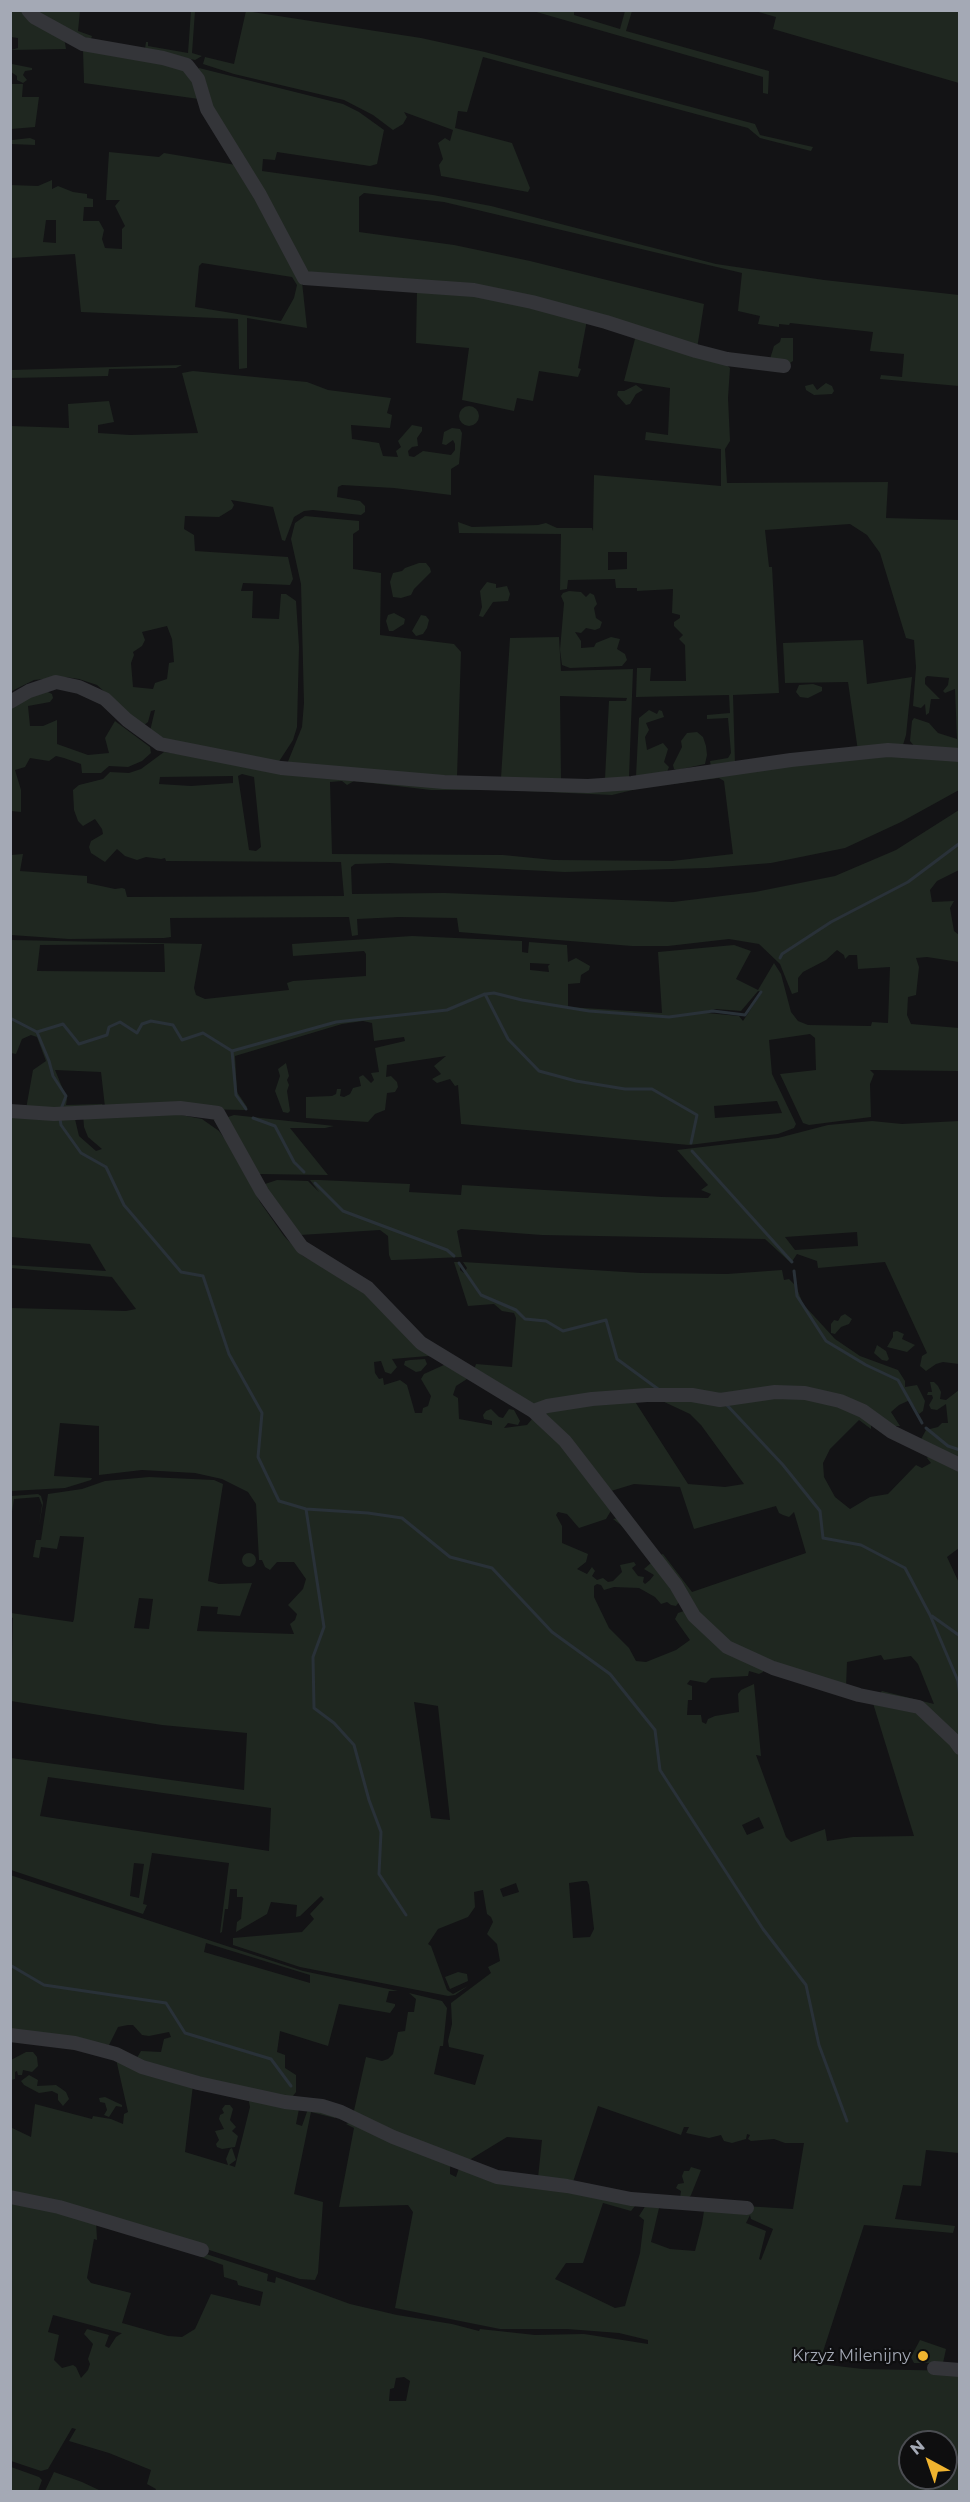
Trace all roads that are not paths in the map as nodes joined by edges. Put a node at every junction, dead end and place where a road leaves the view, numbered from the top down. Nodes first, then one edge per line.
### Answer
1 (28, 10) edge
2 (784, 366) dead end
3 (10, 702) edge
4 (960, 755) edge
5 (10, 1111) edge
6 (533, 1411) junction
7 (960, 1465) edge
8 (960, 1748) edge
9 (10, 2035) edge
10 (10, 2197) edge
11 (747, 2208) dead end
12 (202, 2250) dead end
13 (934, 2367) dead end
14 (960, 2370) edge

1 - 2 street
3 - 4 street
5 - 6 street
6 - 7 street
6 - 8 street
9 - 11 street
10 - 12 street
13 - 14 street

